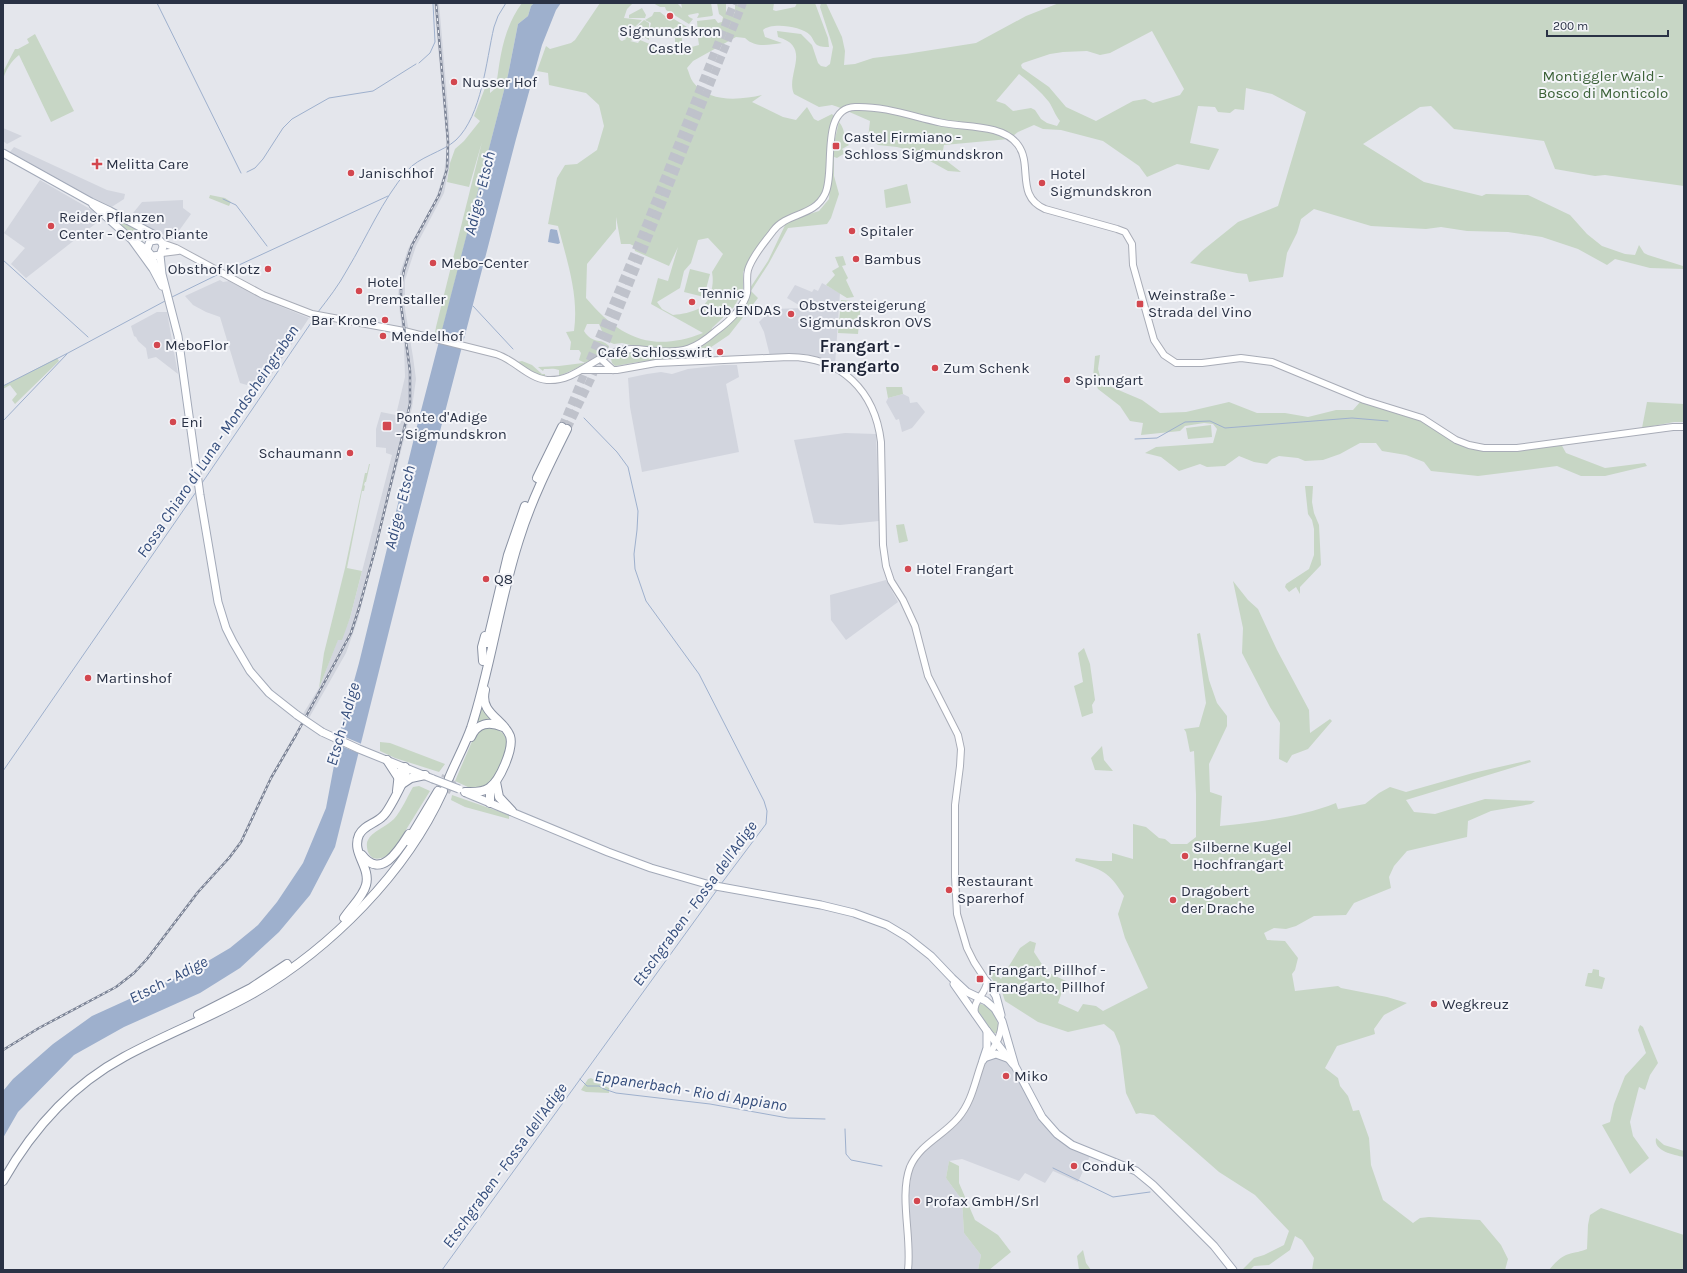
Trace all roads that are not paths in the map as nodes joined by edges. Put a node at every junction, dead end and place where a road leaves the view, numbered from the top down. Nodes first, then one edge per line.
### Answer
1 (3, 153) edge
2 (91, 202) junction
3 (132, 240) junction
4 (160, 242) junction
5 (147, 249) junction
6 (182, 251) junction
7 (158, 254) junction
8 (166, 295) junction
9 (607, 355) junction
10 (598, 360) junction
11 (604, 367) junction
12 (580, 370) junction
13 (1684, 427) edge
14 (522, 512) junction
15 (502, 560) dead end
16 (503, 599) junction
17 (491, 602) dead end
18 (483, 661) junction
19 (504, 727) junction
20 (384, 759) junction
21 (405, 767) junction
22 (425, 775) junction
23 (449, 778) junction
24 (400, 780) junction
25 (495, 785) junction
26 (441, 791) junction
27 (462, 791) junction
28 (490, 803) junction
29 (512, 811) junction
30 (357, 845) junction
31 (344, 918) junction
32 (952, 978) junction
33 (987, 982) junction
34 (980, 998) junction
35 (975, 1014) junction
36 (1001, 1019) junction
37 (987, 1031) junction
38 (996, 1040) junction
39 (985, 1058) junction
40 (1008, 1058) junction
41 (1015, 1066) junction
42 (3, 1170) edge
43 (3, 1181) edge
44 (908, 1270) edge
45 (1233, 1270) edge

1 - 2 main road
2 - 3 main road
2 - 4 main road
3 - 5 main road
3 - 8 main road
4 - 5 main road
4 - 6 main road
4 - 7 main road
5 - 7 main road
6 - 7 main road
6 - 12 main road
7 - 8 main road
8 - 20 main road, bridge
9 - 10 main road
9 - 11 main road
9 - 13 main road
10 - 11 main road
10 - 12 main road
11 - 12 main road
11 - 33 main road
14 - 15 highway
14 - 16 highway
14 - 18 highway
16 - 19 highway
16 - 23 highway
17 - 18 highway
18 - 23 highway
19 - 23 highway
19 - 25 highway
20 - 21 main road
20 - 24 highway
21 - 22 main road
21 - 24 highway
22 - 24 highway
22 - 27 main road, bridge
24 - 30 highway
25 - 27 highway
25 - 28 highway
25 - 29 highway
26 - 30 highway
26 - 31 highway
26 - 43 highway
27 - 28 main road
28 - 29 main road
29 - 32 main road
30 - 31 highway
31 - 42 highway
32 - 34 main road
32 - 35 main road
33 - 34 main road
33 - 36 main road
34 - 35 main road
34 - 36 main road
35 - 37 main road
36 - 38 main road
36 - 41 main road
37 - 38 main road
37 - 39 main road
38 - 39 main road
38 - 40 main road
39 - 40 main road
39 - 44 main road
40 - 41 main road
41 - 45 main road

